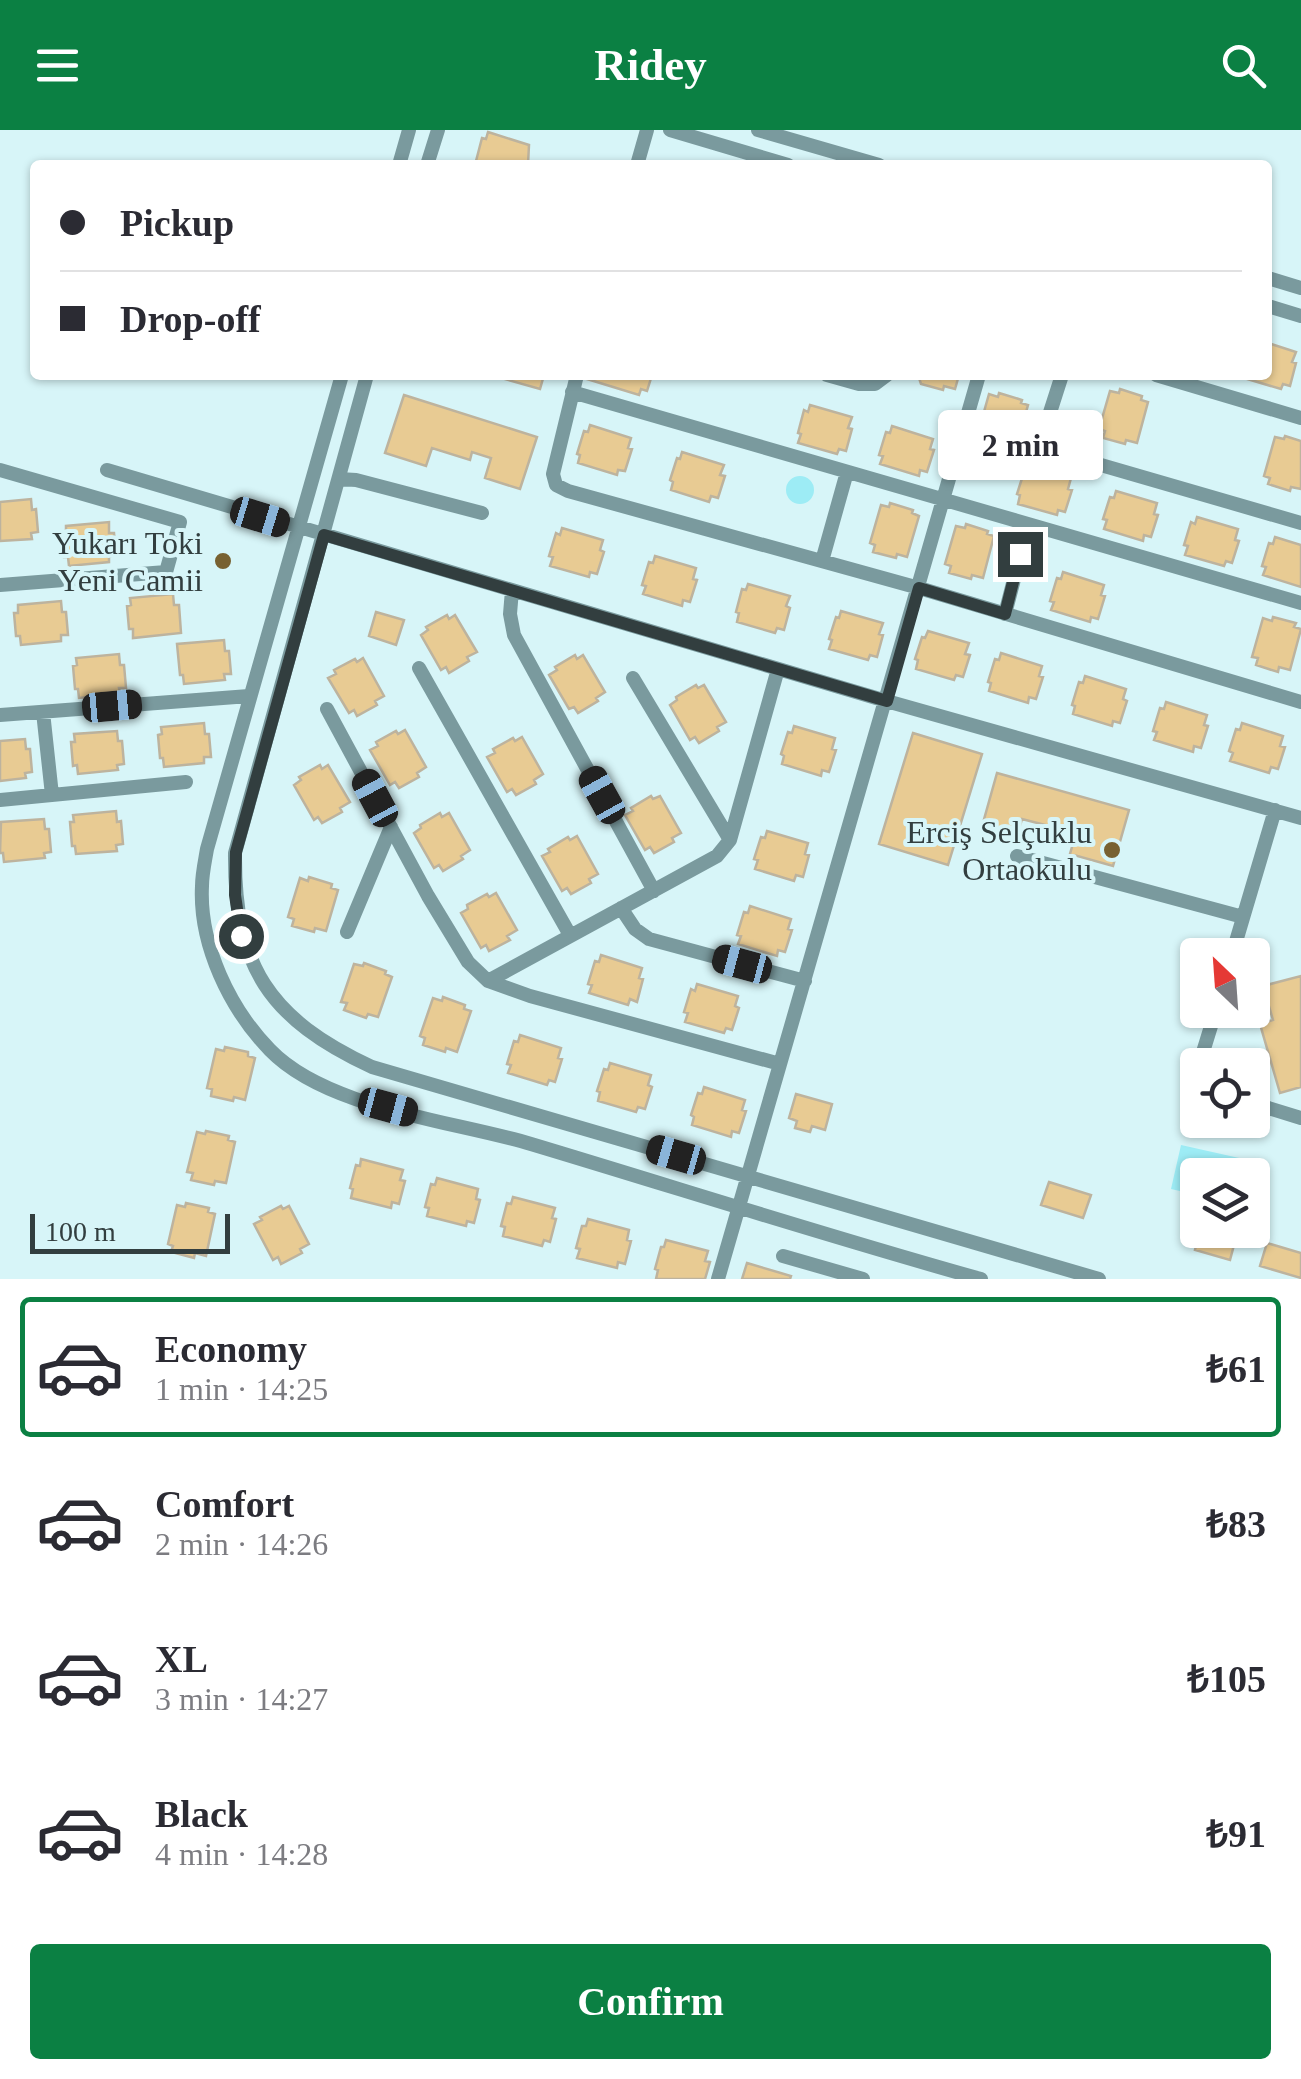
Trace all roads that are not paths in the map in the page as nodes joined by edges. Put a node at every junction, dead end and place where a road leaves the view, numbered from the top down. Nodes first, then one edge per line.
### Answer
1 (409, 130) edge
2 (438, 130) edge
3 (647, 130) edge
4 (670, 130) edge
5 (758, 130) edge
6 (401, 160) edge
7 (429, 160) edge
8 (638, 160) edge
9 (771, 160) edge
10 (862, 160) edge
11 (1272, 279) edge
12 (1301, 288) edge
13 (1272, 307) edge
14 (1301, 316) edge
15 (340, 380) edge
16 (366, 380) edge
17 (576, 380) edge
18 (845, 380) edge
19 (880, 380) edge
20 (978, 380) edge
21 (1060, 380) edge
22 (1173, 380) edge
23 (572, 392) junction
24 (1301, 418) edge
25 (0, 470) edge
26 (108, 470) dead end
27 (847, 472) junction
28 (339, 479) junction
29 (153, 484) junction
30 (944, 501) junction
31 (144, 512) junction
32 (482, 512) dead end
33 (1301, 523) edge
34 (1028, 525) junction
35 (296, 528) junction
36 (324, 535) junction
37 (822, 561) junction
38 (0, 585) edge
39 (919, 588) junction
40 (512, 590) junction
41 (1301, 602) edge
42 (1005, 614) junction
43 (420, 668) dead end
44 (778, 668) junction
45 (633, 678) dead end
46 (249, 696) junction
47 (1300, 699) edge
48 (887, 701) junction
49 (327, 709) dead end
50 (44, 712) junction
51 (0, 715) edge
52 (186, 782) dead end
53 (52, 795) junction
54 (0, 800) edge
55 (1275, 810) junction
56 (1301, 818) edge
57 (391, 828) junction
58 (730, 840) junction
59 (1016, 856) dead end
60 (654, 890) junction
61 (621, 908) junction
62 (1244, 917) junction
63 (348, 932) dead end
64 (570, 934) junction
65 (1237, 938) edge
66 (804, 980) junction
67 (488, 981) junction
68 (780, 1064) junction
69 (1270, 1109) edge
70 (1301, 1118) edge
71 (747, 1175) junction
72 (738, 1208) junction
73 (783, 1256) dead end
74 (718, 1279) edge
75 (863, 1279) edge
76 (981, 1279) edge
77 (1099, 1279) edge

1 - 6 street
2 - 7 street
3 - 8 street
4 - 9 street
5 - 10 street
11 - 12 street
13 - 14 street
15 - 35 street
16 - 28 street
17 - 23 street
18 - 19 street
20 - 30 street
21 - 33 street
22 - 24 street
23 - 27 street
23 - 37 street
25 - 31 street
26 - 29 street
27 - 30 street
27 - 37 street
28 - 32 street
28 - 36 street
29 - 31 street
29 - 35 street
30 - 34 street
30 - 39 street
31 - 38 street
34 - 41 street
34 - 42 street
35 - 36 street
35 - 46 street
36 - 40 street
36 - 71 street
37 - 39 street
39 - 42 street
39 - 48 street
40 - 44 street
40 - 60 street
42 - 47 street
43 - 64 street
44 - 48 street
44 - 58 street
45 - 58 street
46 - 50 street
46 - 72 street
48 - 55 street
48 - 66 street
49 - 57 street
50 - 51 street
50 - 53 street
52 - 53 street
53 - 54 street
55 - 56 street
55 - 62 street
57 - 63 street
57 - 67 street
58 - 60 street
59 - 62 street
60 - 61 street
61 - 64 street
61 - 66 street
62 - 65 street
64 - 67 street
66 - 68 street
67 - 68 street
68 - 71 street
69 - 70 street
71 - 72 street
71 - 77 street
72 - 74 street
72 - 76 street
73 - 75 street

